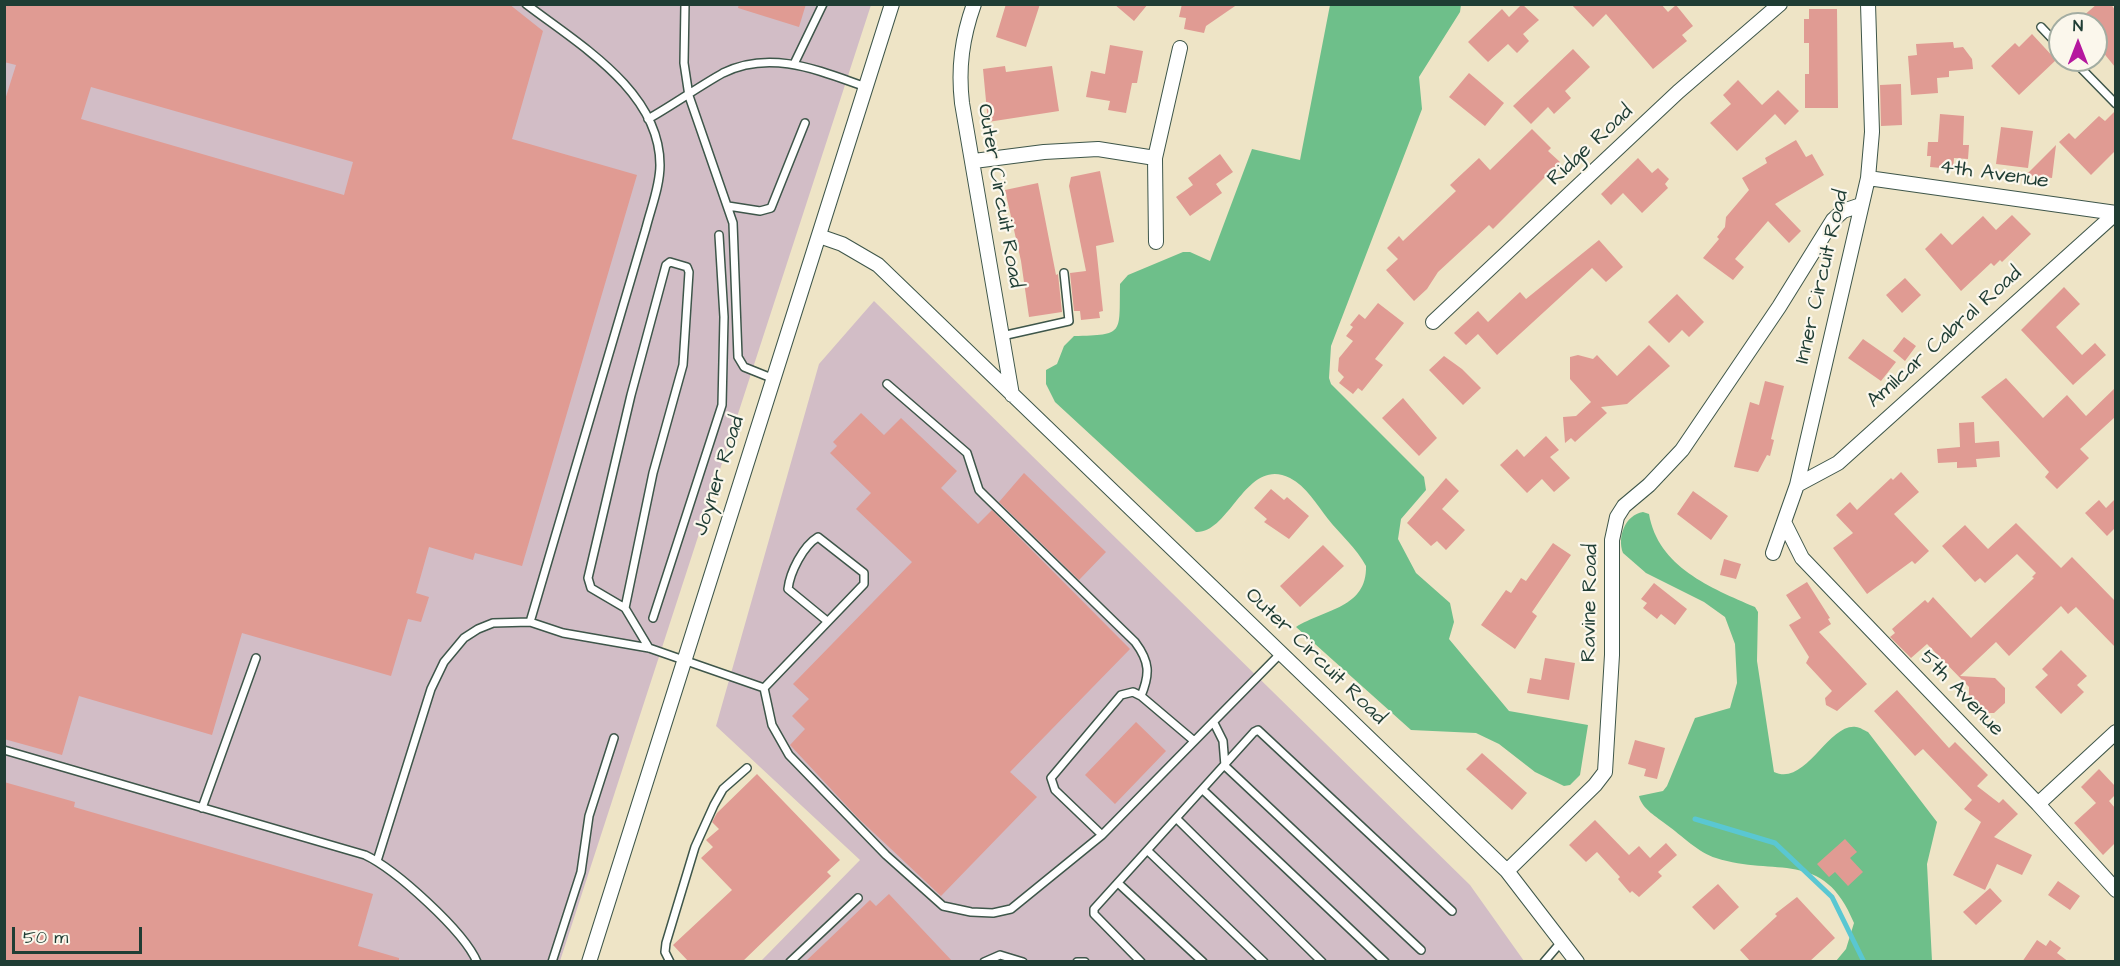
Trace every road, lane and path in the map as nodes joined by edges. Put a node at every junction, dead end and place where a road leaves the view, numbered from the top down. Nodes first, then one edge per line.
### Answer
1 (526, 4) edge
2 (685, 4) edge
3 (823, 4) edge
4 (892, 4) edge
5 (974, 4) edge
6 (1780, 4) edge
7 (1868, 4) edge
8 (2041, 27) dead end
9 (2048, 34) edge
10 (1180, 48) dead end
11 (794, 64) junction
12 (2084, 72) edge
13 (866, 87) junction
14 (689, 96) junction
15 (2115, 104) edge
16 (648, 119) junction
17 (805, 123) dead end
18 (1155, 158) junction
19 (974, 161) junction
20 (1868, 178) junction
21 (1861, 205) junction
22 (728, 206) junction
23 (2115, 213) edge
24 (719, 235) dead end
25 (819, 236) junction
26 (1155, 242) dead end
27 (1064, 273) dead end
28 (1433, 322) dead end
29 (1002, 336) junction
30 (774, 379) junction
31 (887, 384) dead end
32 (1012, 395) junction
33 (1797, 485) junction
34 (1784, 522) junction
35 (1773, 553) dead end
36 (626, 608) junction
37 (653, 618) dead end
38 (827, 621) junction
39 (530, 622) junction
40 (649, 648) junction
41 (1281, 653) junction
42 (256, 658) dead end
43 (683, 660) junction
44 (764, 687) junction
45 (1141, 696) junction
46 (1214, 723) junction
47 (2115, 732) edge
48 (614, 738) dead end
49 (1193, 740) junction
50 (4, 750) edge
51 (1225, 766) junction
52 (747, 768) dead end
53 (1203, 790) junction
54 (2038, 804) junction
55 (202, 808) junction
56 (1177, 819) junction
57 (1102, 835) junction
58 (1148, 850) junction
59 (377, 861) junction
60 (1507, 871) junction
61 (1118, 883) junction
62 (2115, 890) edge
63 (858, 898) dead end
64 (1452, 911) dead end
65 (1562, 941) junction
66 (1421, 950) dead end
67 (477, 962) edge
68 (552, 962) edge
69 (589, 962) edge
70 (670, 962) edge
71 (790, 962) edge
72 (984, 962) edge
73 (1023, 962) edge
74 (1077, 962) edge
75 (1085, 962) edge
76 (1141, 962) edge
77 (1203, 962) edge
78 (1264, 962) edge
79 (1322, 962) edge
80 (1385, 962) edge
81 (1544, 962) edge
82 (1577, 962) edge

1 - 16 lane
2 - 14 lane
3 - 11 lane
4 - 13 street, Joyner Road
5 - 19 street, Outer Circuit Road
6 - 28 street, Ridge Road
7 - 20 street, Inner Circuit Road
8 - 9 lane
10 - 18 street
11 - 13 lane
11 - 14 lane
12 - 15 lane
13 - 25 street, Joyner Road
14 - 16 lane
14 - 22 lane
16 - 39 lane
17 - 22 lane
18 - 19 street
18 - 26 street
19 - 29 street, Outer Circuit Road
20 - 21 street, Inner Circuit Road
20 - 23 street, 4th Avenue
21 - 33 street, Inner Circuit Road
21 - 60 street, Ravine Road
22 - 30 lane
23 - 33 street, Amilcar Cabral Road
24 - 37 lane
25 - 30 street, Joyner Road
25 - 32 street, Outer Circuit Road
27 - 29 lane
29 - 32 street, Outer Circuit Road
30 - 43 street, Joyner Road
31 - 45 lane
32 - 41 street, Outer Circuit Road
33 - 34 street, Inner Circuit Road
34 - 35 street, Inner Circuit Road
34 - 54 street, 5th Avenue
36 - 36 lane
36 - 40 lane
38 - 38 lane
38 - 44 lane
39 - 40 lane
39 - 59 lane
40 - 43 lane
41 - 46 lane
41 - 60 street, Outer Circuit Road
42 - 55 lane
43 - 44 lane
43 - 69 street, Joyner Road
44 - 57 lane
45 - 49 lane
45 - 57 lane
46 - 49 lane
46 - 51 lane
47 - 54 street
48 - 68 lane
49 - 57 lane
50 - 55 lane
51 - 53 lane
51 - 64 lane
51 - 66 lane
52 - 70 lane
53 - 56 lane
53 - 80 lane
54 - 62 street, 5th Avenue
55 - 59 lane
56 - 58 lane
56 - 79 lane
58 - 61 lane
58 - 78 lane
59 - 67 lane
60 - 65 street, Outer Circuit Road
61 - 76 lane
61 - 77 lane
63 - 71 lane
65 - 81 lane
65 - 82 street, Outer Circuit Road
72 - 73 lane
74 - 75 lane

